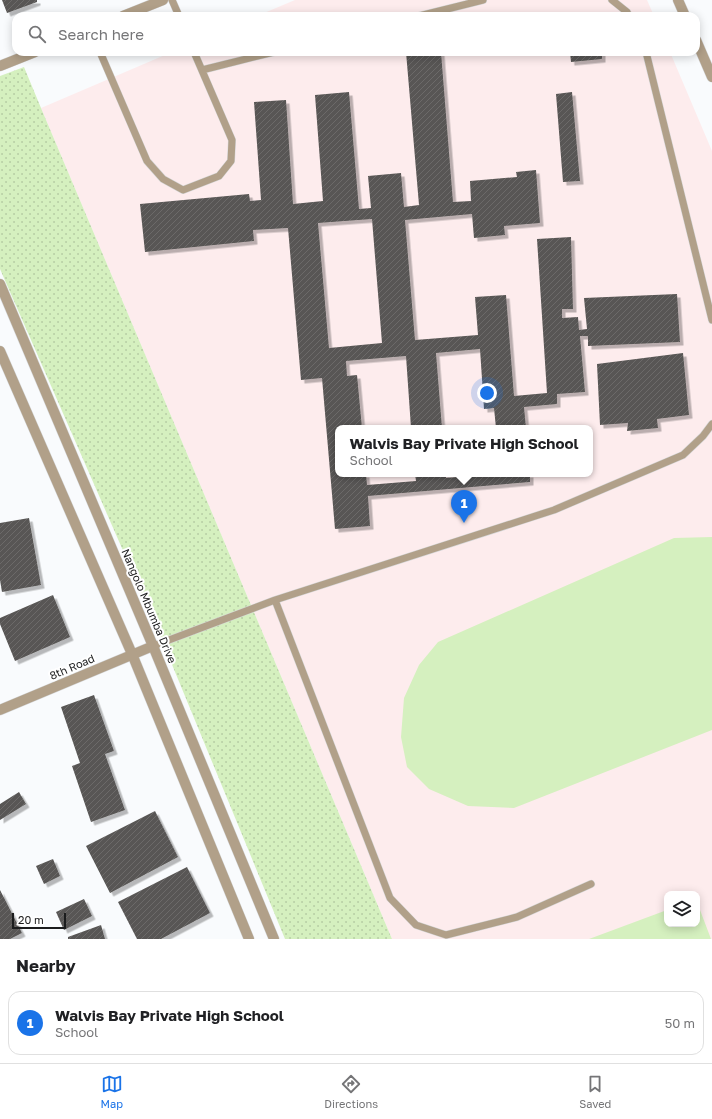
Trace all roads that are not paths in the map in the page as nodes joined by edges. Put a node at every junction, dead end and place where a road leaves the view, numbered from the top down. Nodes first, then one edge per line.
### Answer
1 (163, 0) edge
2 (172, 0) edge
3 (483, 0) edge
4 (612, 0) edge
5 (678, 0) edge
6 (133, 12) edge
7 (177, 12) edge
8 (435, 12) edge
9 (627, 12) edge
10 (683, 12) edge
11 (700, 49) edge
12 (25, 56) edge
13 (102, 56) edge
14 (196, 56) edge
15 (258, 56) edge
16 (647, 56) edge
17 (0, 66) edge
18 (202, 70) junction
19 (712, 77) edge
20 (0, 284) edge
21 (712, 320) edge
22 (0, 350) edge
23 (712, 424) edge
24 (275, 600) junction
25 (153, 646) junction
26 (132, 654) junction
27 (0, 710) edge
28 (591, 884) dead end
29 (249, 939) edge
30 (274, 939) edge

1 - 6 street
2 - 7 lane
3 - 8 lane
4 - 9 lane
5 - 10 street
11 - 19 street
12 - 17 street
13 - 18 lane
14 - 18 lane
15 - 18 lane
16 - 21 lane
20 - 25 street, Nangolo Mbumba Drive
22 - 26 street
23 - 24 lane
24 - 25 lane
24 - 28 lane
25 - 26 street, 8th Road
25 - 30 street, Nangolo Mbumba Drive
26 - 27 street, 8th Road
26 - 29 street

